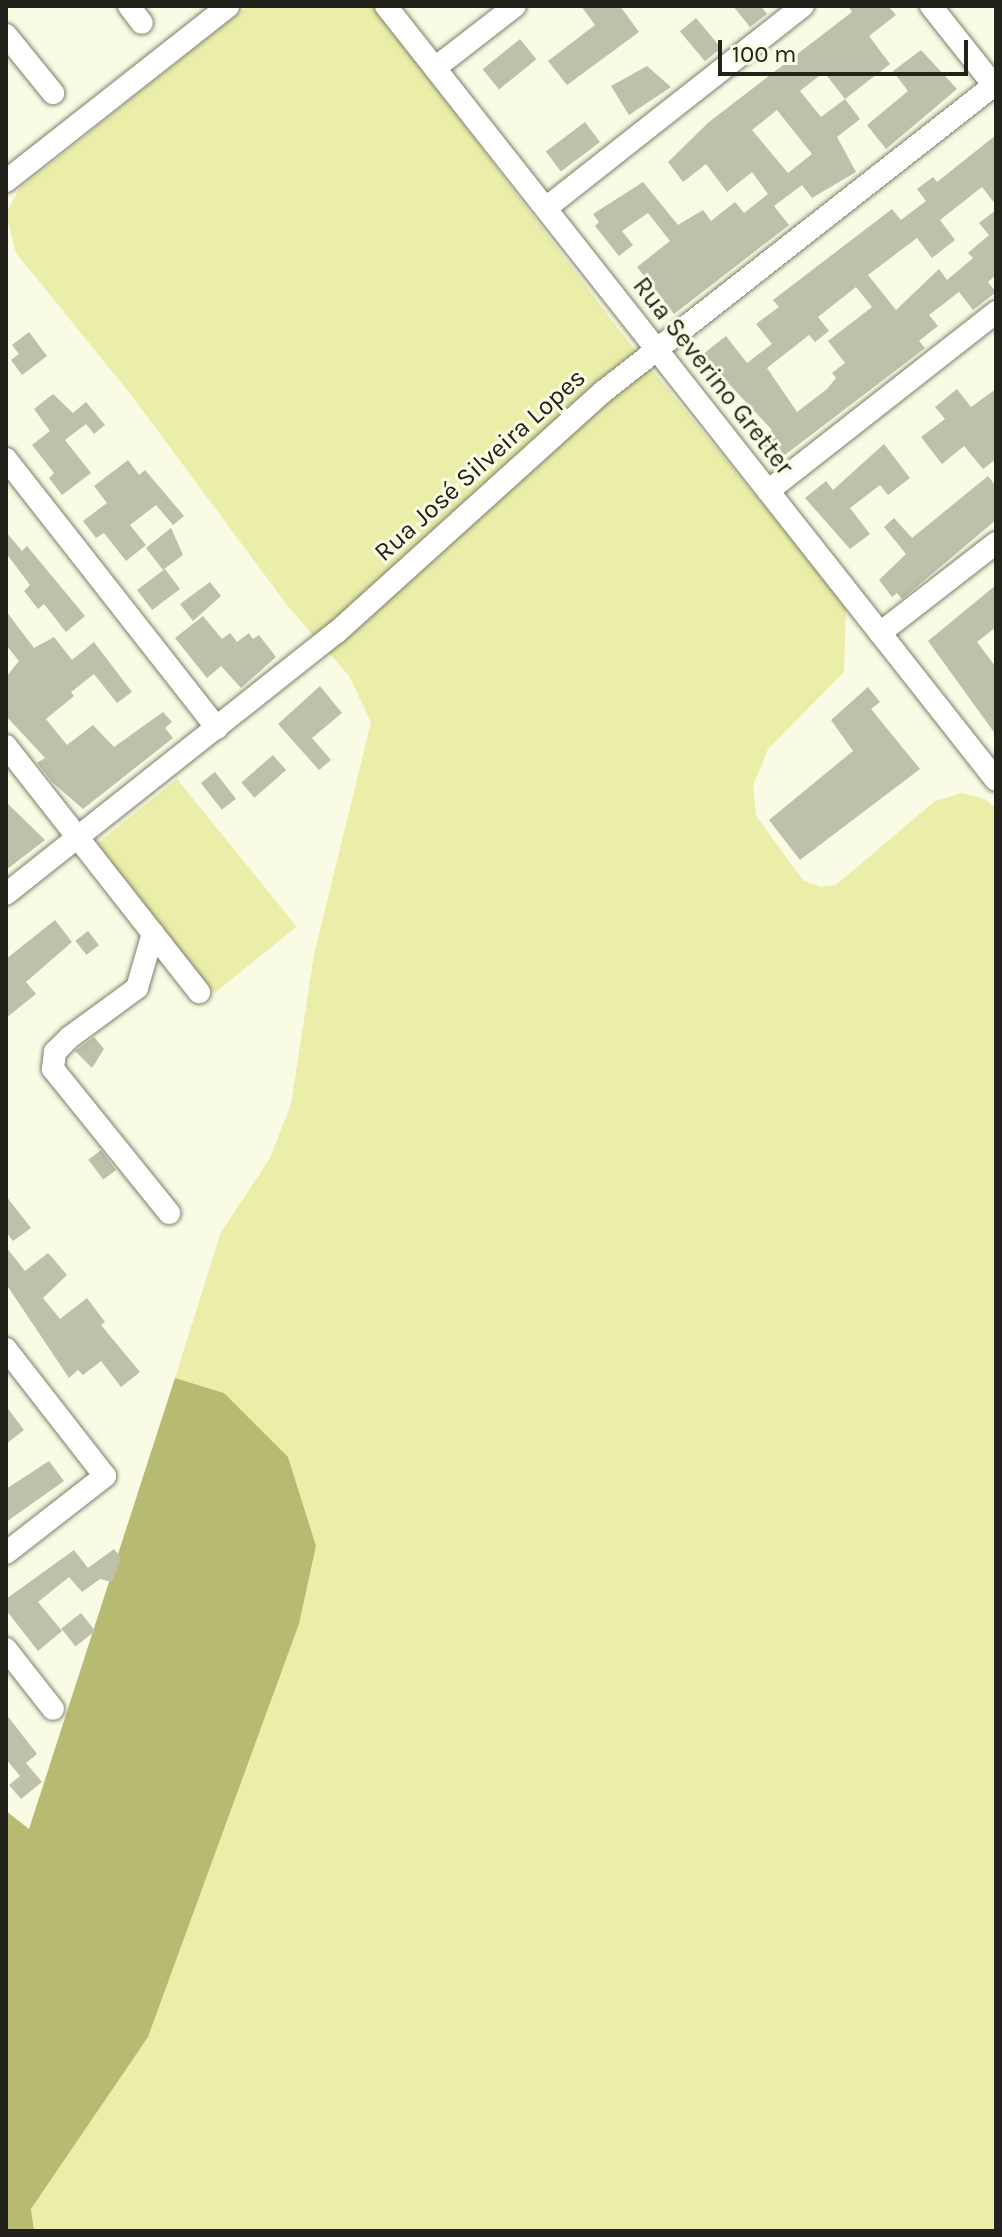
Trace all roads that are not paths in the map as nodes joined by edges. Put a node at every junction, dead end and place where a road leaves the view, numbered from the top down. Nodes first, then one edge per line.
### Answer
1 (228, 6) edge
2 (386, 6) edge
3 (515, 6) edge
4 (803, 6) edge
5 (931, 6) edge
6 (6, 35) edge
7 (435, 68) junction
8 (995, 86) edge
9 (53, 93) dead end
10 (6, 181) edge
11 (546, 208) junction
12 (996, 312) edge
13 (657, 350) junction
14 (6, 459) edge
15 (768, 491) junction
16 (996, 543) edge
17 (880, 633) junction
18 (217, 728) junction
19 (6, 746) edge
20 (994, 774) edge
21 (78, 837) junction
22 (6, 894) edge
23 (153, 933) junction
24 (199, 992) dead end
25 (169, 1213) dead end
26 (6, 1349) edge
27 (6, 1553) edge
28 (6, 1649) edge
29 (53, 1709) dead end

1 - 10 street
2 - 7 street, Rua Severino Gretter
3 - 7 street
4 - 11 street
5 - 8 street
6 - 9 street
7 - 11 street, Rua Severino Gretter
8 - 13 street, Rua José Silveira Lopes
11 - 13 street, Rua Severino Gretter
12 - 15 street
13 - 15 street, Rua Severino Gretter
13 - 18 street, Rua José Silveira Lopes
14 - 18 street
15 - 17 street, Rua Severino Gretter
16 - 17 street
17 - 20 street, Rua Severino Gretter
18 - 21 street, Rua José Silveira Lopes
19 - 21 street
21 - 22 street, Rua José Silveira Lopes
21 - 23 street
23 - 24 street
23 - 25 street
26 - 27 street
28 - 29 street

